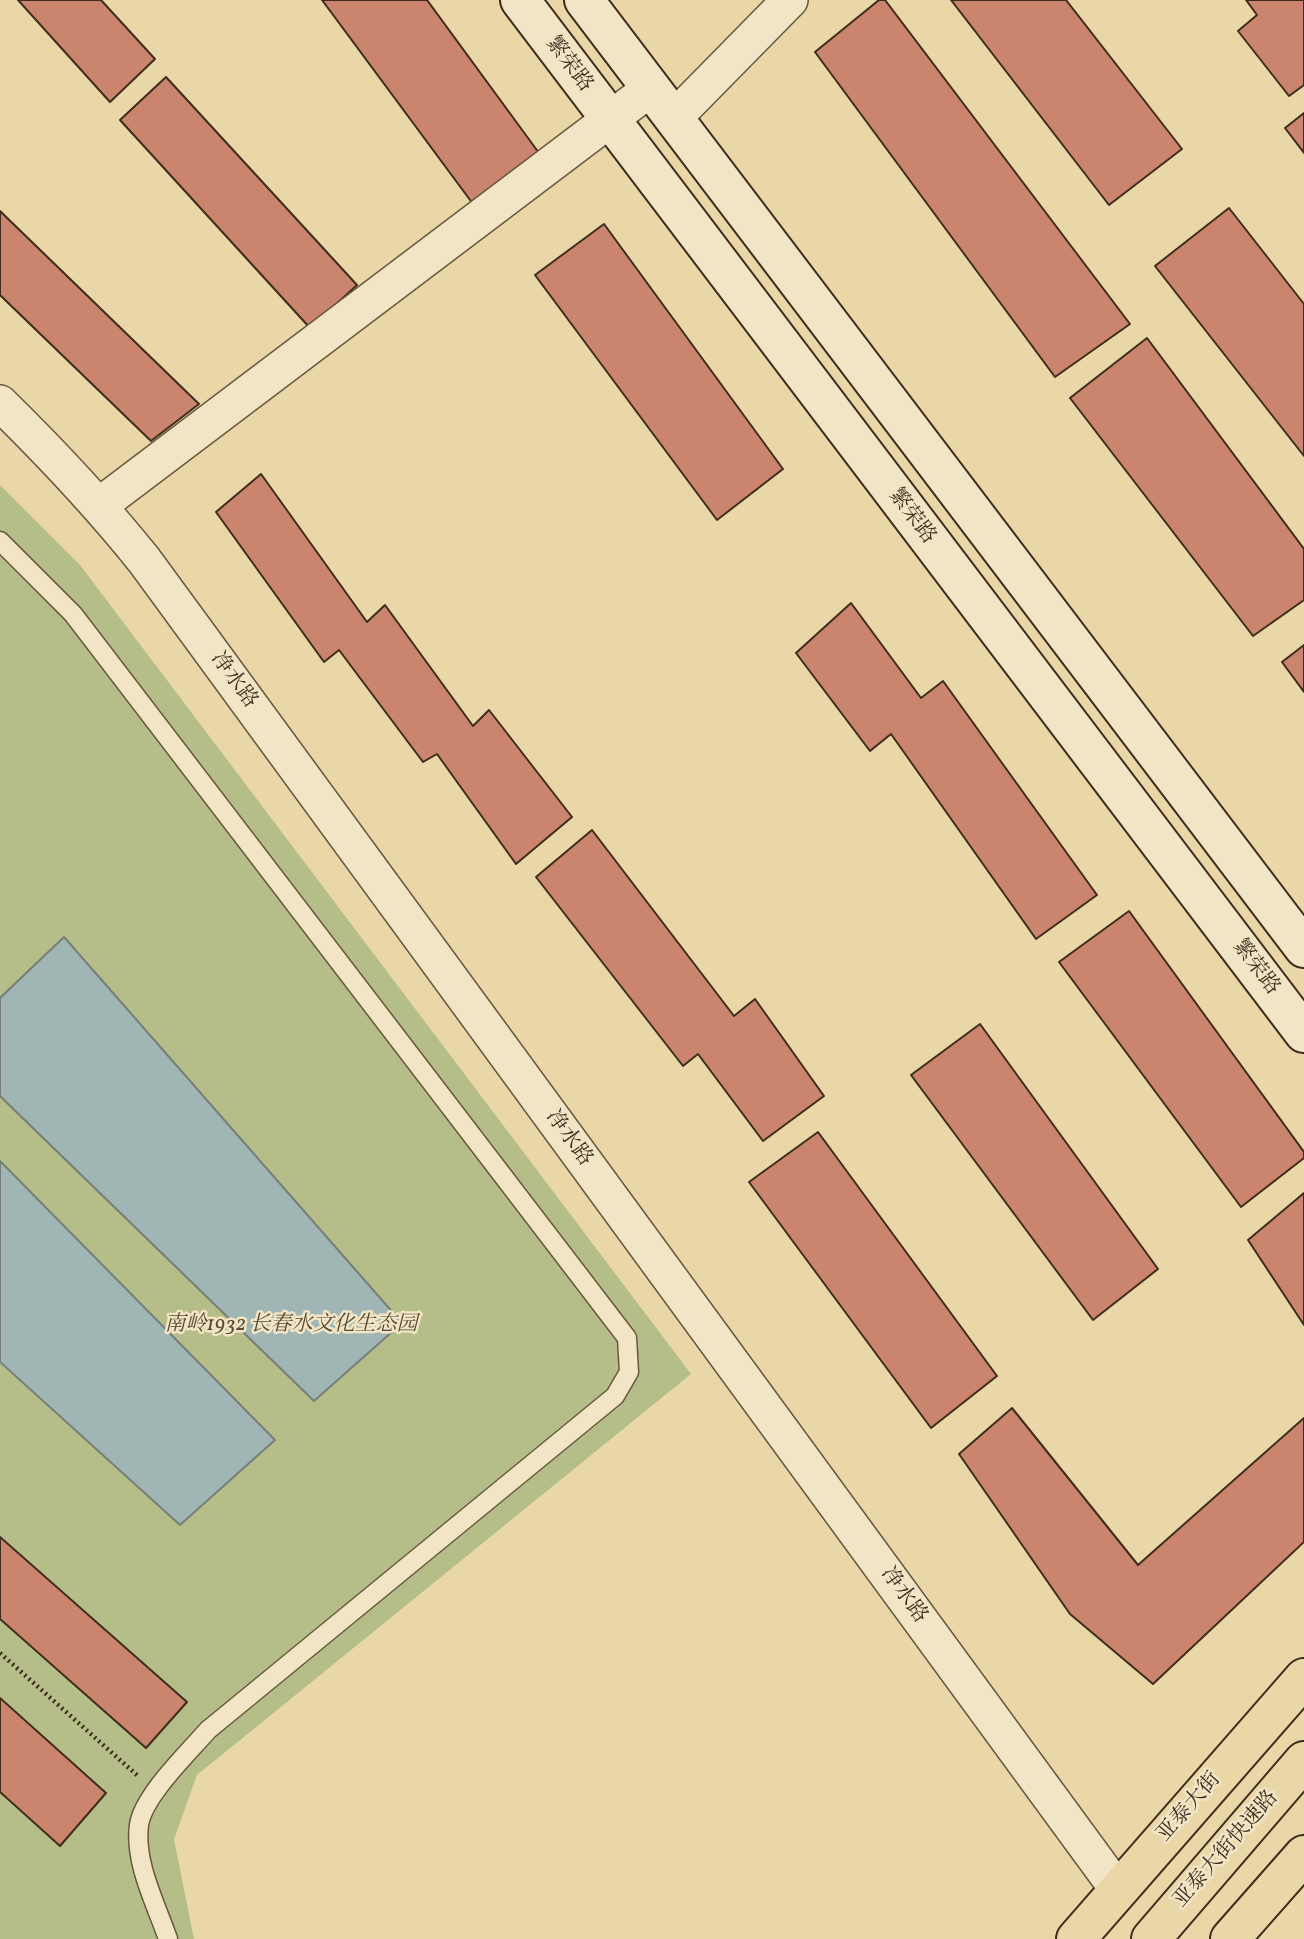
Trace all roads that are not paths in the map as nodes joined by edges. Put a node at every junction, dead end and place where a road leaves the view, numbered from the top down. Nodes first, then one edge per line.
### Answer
1 (520, 0) edge
2 (584, 0) edge
3 (790, 0) edge
4 (662, 104) junction
5 (610, 120) junction
6 (0, 403) edge
7 (100, 505) junction
8 (0, 541) edge
9 (1304, 948) edge
10 (1304, 1032) edge
11 (1304, 1678) edge
12 (1304, 1761) edge
13 (1304, 1855) edge
14 (1118, 1890) junction
15 (168, 1939) edge
16 (1076, 1939) edge
17 (1150, 1939) edge
18 (1230, 1939) edge

1 - 5 main road, 繁荣路
2 - 4 main road
3 - 4 street
4 - 5 street
4 - 9 main road
5 - 7 street
5 - 10 main road, 繁荣路
6 - 7 street, 净水路
7 - 14 street, 净水路
8 - 15 lane
11 - 14 main road, 亚泰大街
12 - 17 main road, 亚泰大街快速路
13 - 18 main road
14 - 16 main road, 亚泰大街

